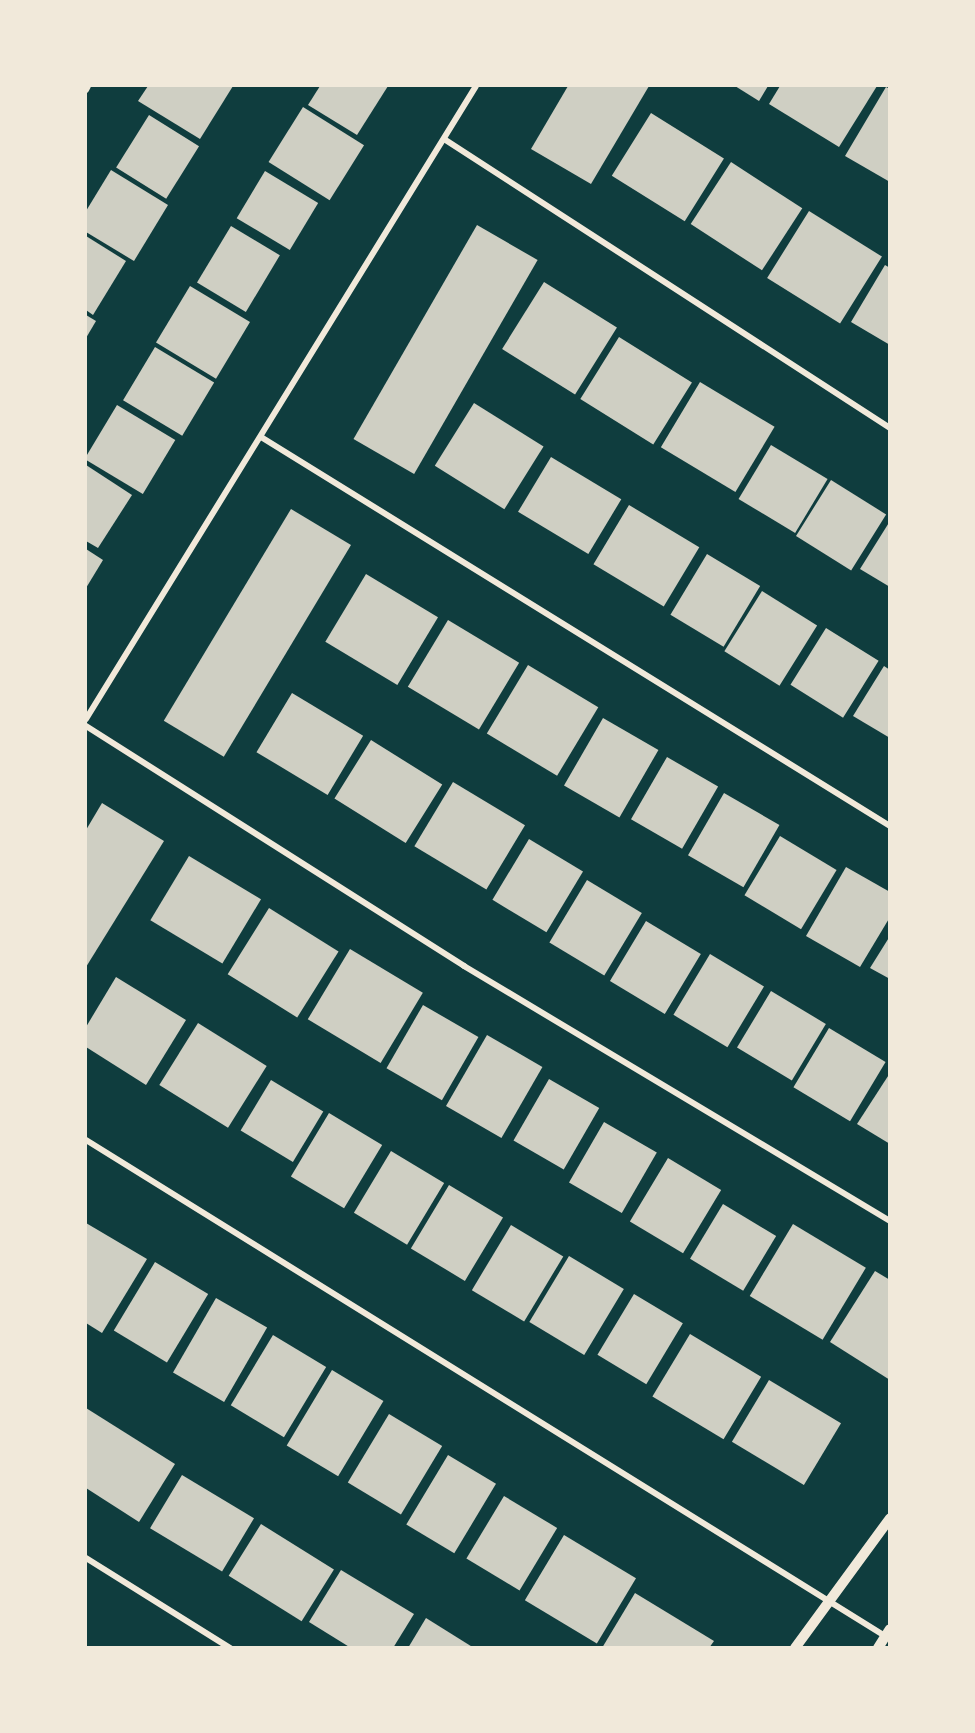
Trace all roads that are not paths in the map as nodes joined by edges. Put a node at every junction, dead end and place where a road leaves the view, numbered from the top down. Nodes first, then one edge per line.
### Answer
1 (88, 86) edge
2 (476, 86) edge
3 (86, 90) edge
4 (444, 139) junction
5 (890, 428) edge
6 (261, 436) junction
7 (86, 718) edge
8 (86, 726) edge
9 (890, 826) edge
10 (86, 1140) edge
11 (890, 1221) edge
12 (890, 1518) edge
13 (86, 1558) edge
14 (826, 1603) junction
15 (888, 1634) edge
16 (230, 1647) edge
17 (795, 1647) edge
18 (878, 1647) edge
19 (888, 1647) edge

1 - 3 street
2 - 4 street
4 - 5 street
4 - 6 street
6 - 7 street
6 - 9 street
8 - 11 street
10 - 14 street
12 - 14 street
13 - 16 street
14 - 15 street
14 - 17 street
15 - 18 street
15 - 19 street

